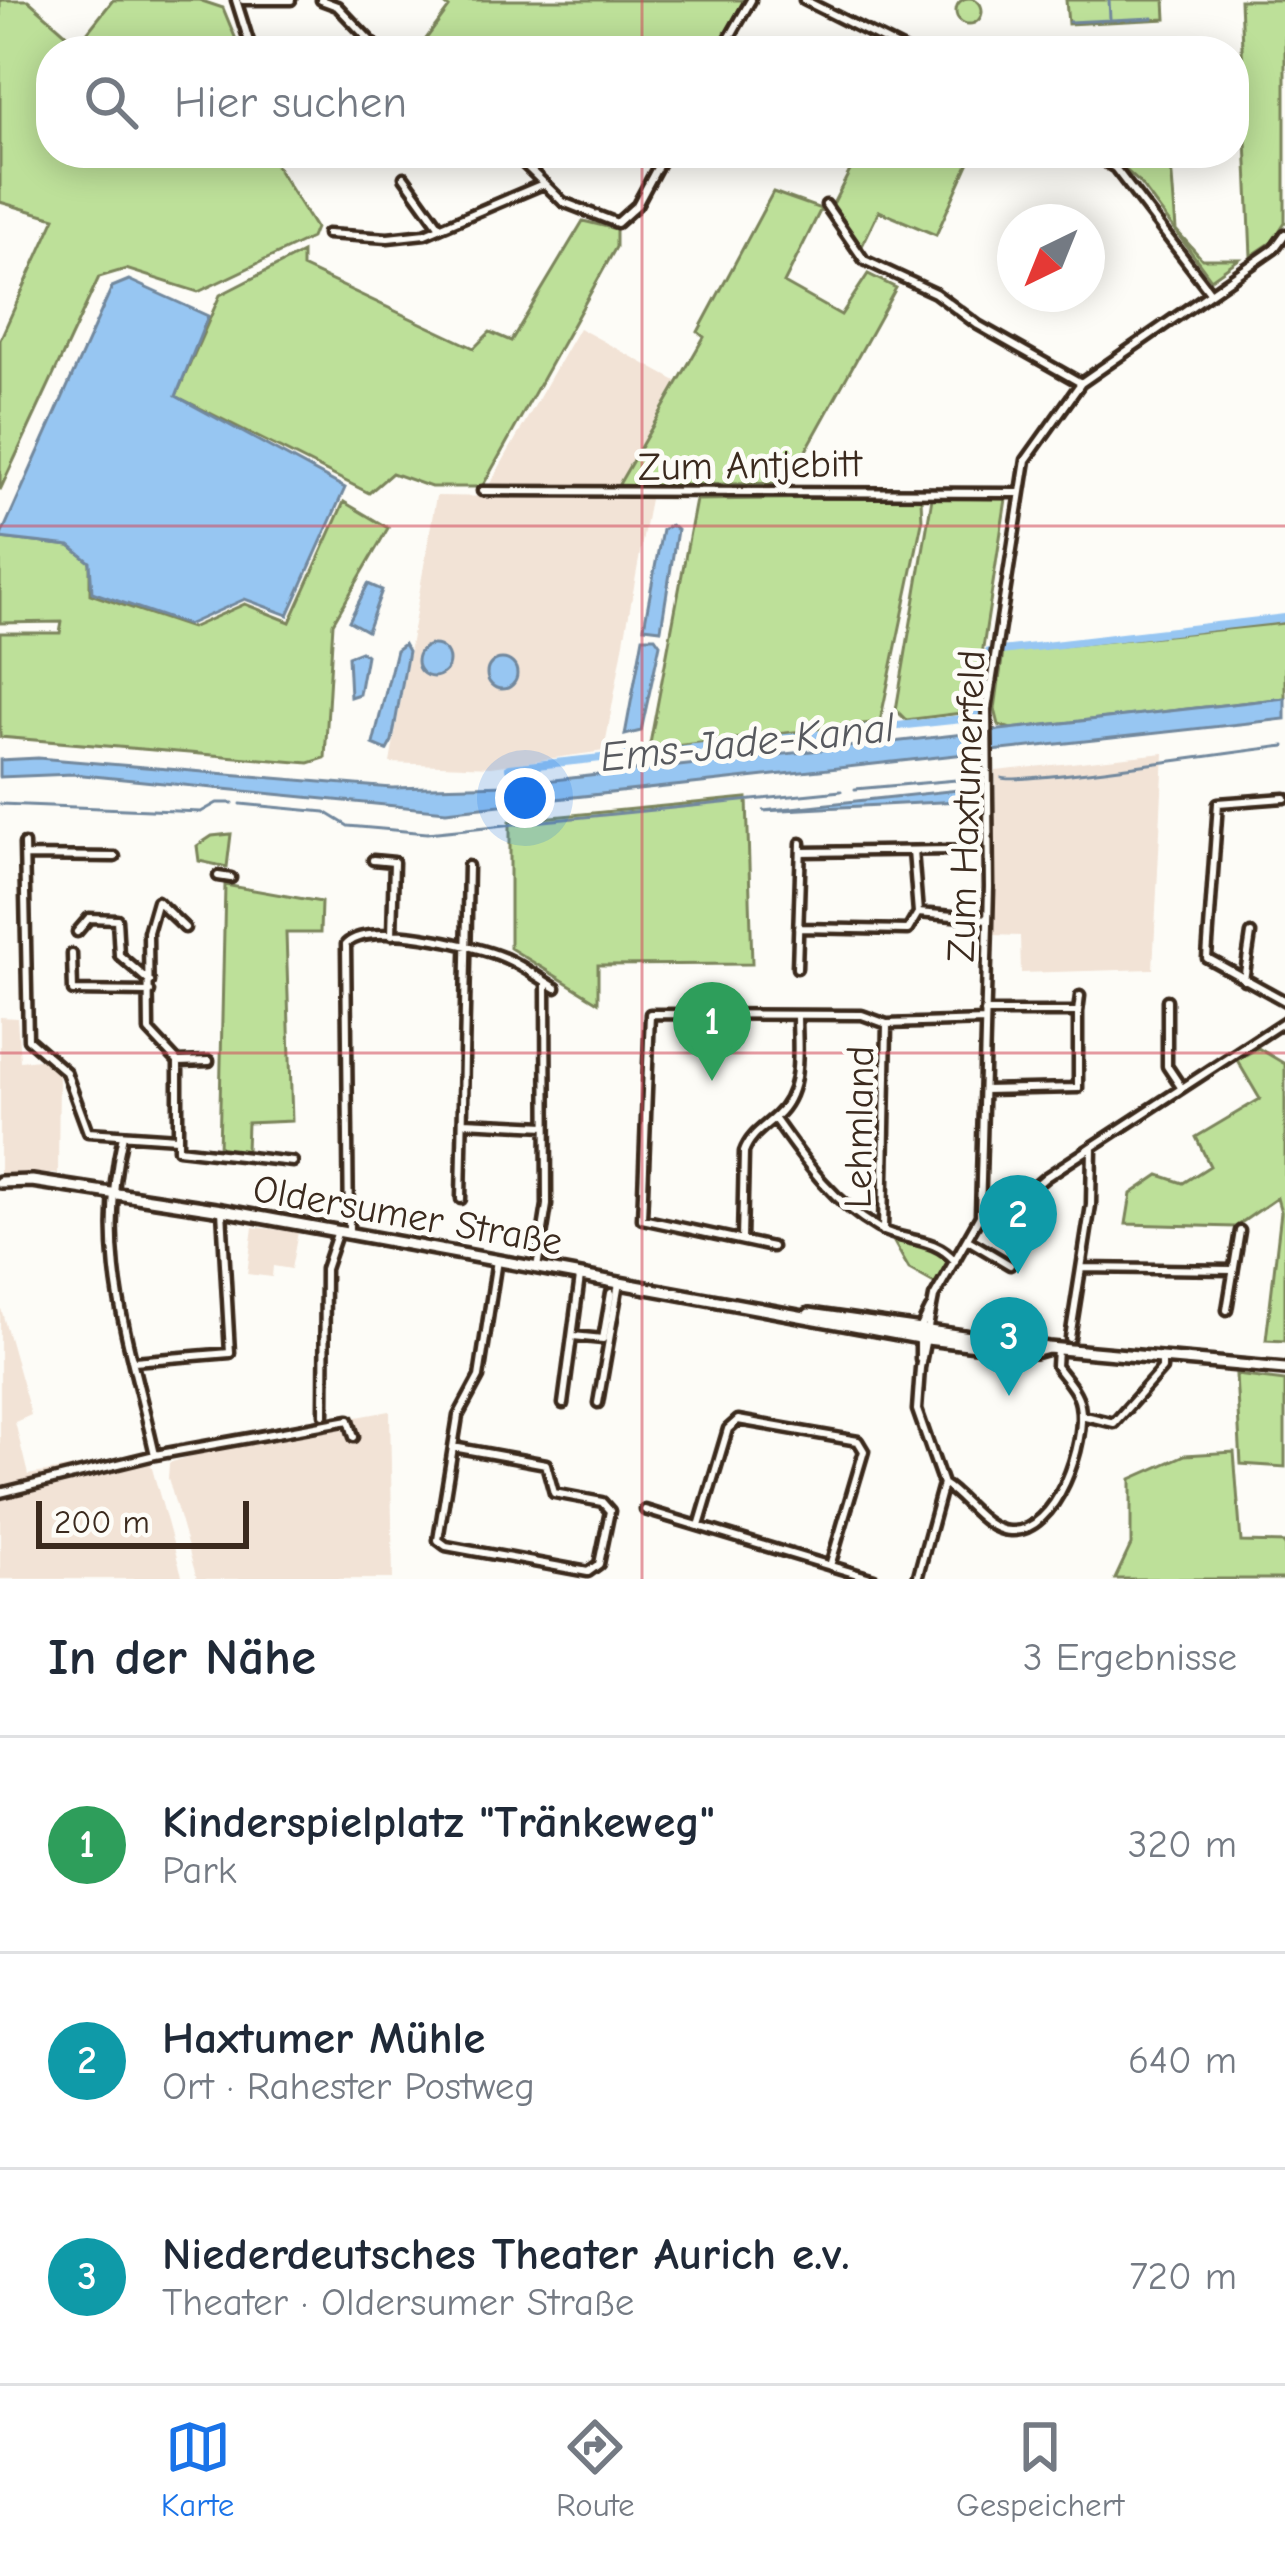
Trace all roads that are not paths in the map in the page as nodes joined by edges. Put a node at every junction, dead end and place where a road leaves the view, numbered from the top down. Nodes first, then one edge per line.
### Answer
1 (240, 0) edge
2 (291, 0) edge
3 (321, 0) edge
4 (751, 0) edge
5 (804, 0) edge
6 (248, 36) edge
7 (366, 36) edge
8 (731, 36) edge
9 (876, 36) edge
10 (528, 168) edge
11 (657, 168) edge
12 (1114, 168) edge
13 (404, 177) dead end
14 (543, 184) junction
15 (826, 205) dead end
16 (440, 227) junction
17 (326, 234) dead end
18 (1285, 234) edge
19 (1210, 292) junction
20 (1081, 383) junction
21 (482, 491) dead end
22 (1018, 493) junction
23 (1285, 798) edge
24 (24, 844) dead end
25 (953, 850) dead end
26 (913, 851) junction
27 (25, 856) junction
28 (115, 856) dead end
29 (374, 860) dead end
30 (468, 866) dead end
31 (218, 876) dead end
32 (231, 878) dead end
33 (918, 913) junction
34 (988, 919) junction
35 (185, 928) dead end
36 (798, 928) junction
37 (77, 932) dead end
38 (1251, 934) dead end
39 (392, 935) junction
40 (464, 944) junction
41 (71, 954) dead end
42 (797, 968) dead end
43 (1244, 980) junction
44 (150, 982) junction
45 (546, 982) junction
46 (556, 988) dead end
47 (149, 992) junction
48 (1080, 996) dead end
49 (1167, 1000) dead end
50 (1285, 1001) edge
51 (1078, 1012) junction
52 (797, 1015) junction
53 (985, 1016) junction
54 (1285, 1021) edge
55 (887, 1024) junction
56 (208, 1061) dead end
57 (178, 1062) junction
58 (1182, 1088) junction
59 (984, 1090) junction
60 (774, 1118) junction
61 (464, 1123) junction
62 (546, 1126) junction
63 (123, 1135) junction
64 (177, 1138) junction
65 (1092, 1147) junction
66 (293, 1162) dead end
67 (0, 1182) edge
68 (112, 1192) junction
69 (461, 1198) dead end
70 (222, 1210) junction
71 (980, 1216) junction
72 (883, 1231) junction
73 (1240, 1231) dead end
74 (344, 1232) junction
75 (742, 1240) junction
76 (968, 1240) junction
77 (772, 1247) dead end
78 (497, 1260) junction
79 (955, 1262) junction
80 (1010, 1265) dead end
81 (537, 1268) junction
82 (1081, 1268) junction
83 (1233, 1270) junction
84 (580, 1276) junction
85 (619, 1283) junction
86 (611, 1293) dead end
87 (1227, 1310) dead end
88 (925, 1334) junction
89 (573, 1336) junction
90 (1070, 1338) dead end
91 (1052, 1349) junction
92 (1162, 1359) junction
93 (134, 1361) junction
94 (1285, 1369) edge
95 (598, 1403) dead end
96 (563, 1404) dead end
97 (324, 1414) dead end
98 (1081, 1414) junction
99 (354, 1437) dead end
100 (453, 1447) junction
101 (155, 1456) junction
102 (943, 1484) junction
103 (0, 1493) edge
104 (645, 1510) dead end
105 (698, 1526) junction
106 (830, 1566) junction
107 (874, 1579) edge
108 (916, 1579) edge

1 - 2 street
1 - 6 street
3 - 7 street
4 - 8 street
5 - 9 street
10 - 14 street
11 - 14 street
12 - 19 street
13 - 16 street
14 - 16 street
15 - 20 street
16 - 17 street
18 - 19 street, Zum Haxtumerfeld
19 - 20 street, Zum Haxtumerfeld
20 - 22 street, Zum Haxtumerfeld
21 - 22 street, Zum Antjebitt
22 - 34 street, Zum Haxtumerfeld
23 - 43 street
24 - 27 street
25 - 26 street
26 - 33 street
26 - 36 street
27 - 28 street
27 - 63 street
29 - 39 street
30 - 40 street
31 - 32 street
33 - 34 street
33 - 36 street
34 - 53 street, Zum Haxtumerfeld
35 - 44 street
36 - 42 street
37 - 44 street
38 - 43 street
39 - 40 street
39 - 74 street
40 - 45 street
40 - 61 street
41 - 47 street
43 - 50 street
44 - 47 street
45 - 46 street
45 - 62 street
47 - 57 street
48 - 51 street
49 - 58 street
51 - 53 street
51 - 59 street
52 - 55 street
52 - 60 street
52 - 75 street
53 - 55 street
53 - 59 street, Zum Haxtumerfeld
54 - 58 street
55 - 72 street, Lehmland
56 - 57 street
57 - 64 street
58 - 65 street
59 - 71 street, Zum Haxtumerfeld
60 - 72 street
60 - 75 street
61 - 62 street
61 - 69 street
62 - 81 street
63 - 64 street
63 - 68 street
64 - 66 street
65 - 71 street
65 - 82 street
67 - 68 main road, Oldersumer Straße
68 - 70 main road, Oldersumer Straße
68 - 93 street
70 - 74 main road, Oldersumer Straße
70 - 93 street
71 - 76 street
72 - 79 street
73 - 83 street
74 - 78 main road, Oldersumer Straße
74 - 97 street
75 - 77 street
76 - 79 street
76 - 80 street
78 - 81 main road, Oldersumer Straße
78 - 100 street
79 - 88 street
81 - 84 main road, Oldersumer Straße
82 - 83 street
82 - 90 street
83 - 87 street
84 - 85 main road, Oldersumer Straße
84 - 89 street
85 - 88 main road, Oldersumer Straße
85 - 95 street
86 - 89 street
88 - 91 main road, Oldersumer Straße
88 - 102 street
89 - 96 street
91 - 92 main road, Oldersumer Straße
91 - 98 street
92 - 94 main road, Oldersumer Straße
92 - 98 street
93 - 101 street
98 - 102 street
99 - 101 street
100 - 100 street
101 - 103 street
102 - 108 street
104 - 105 street
105 - 106 street
105 - 106 street
106 - 107 street

